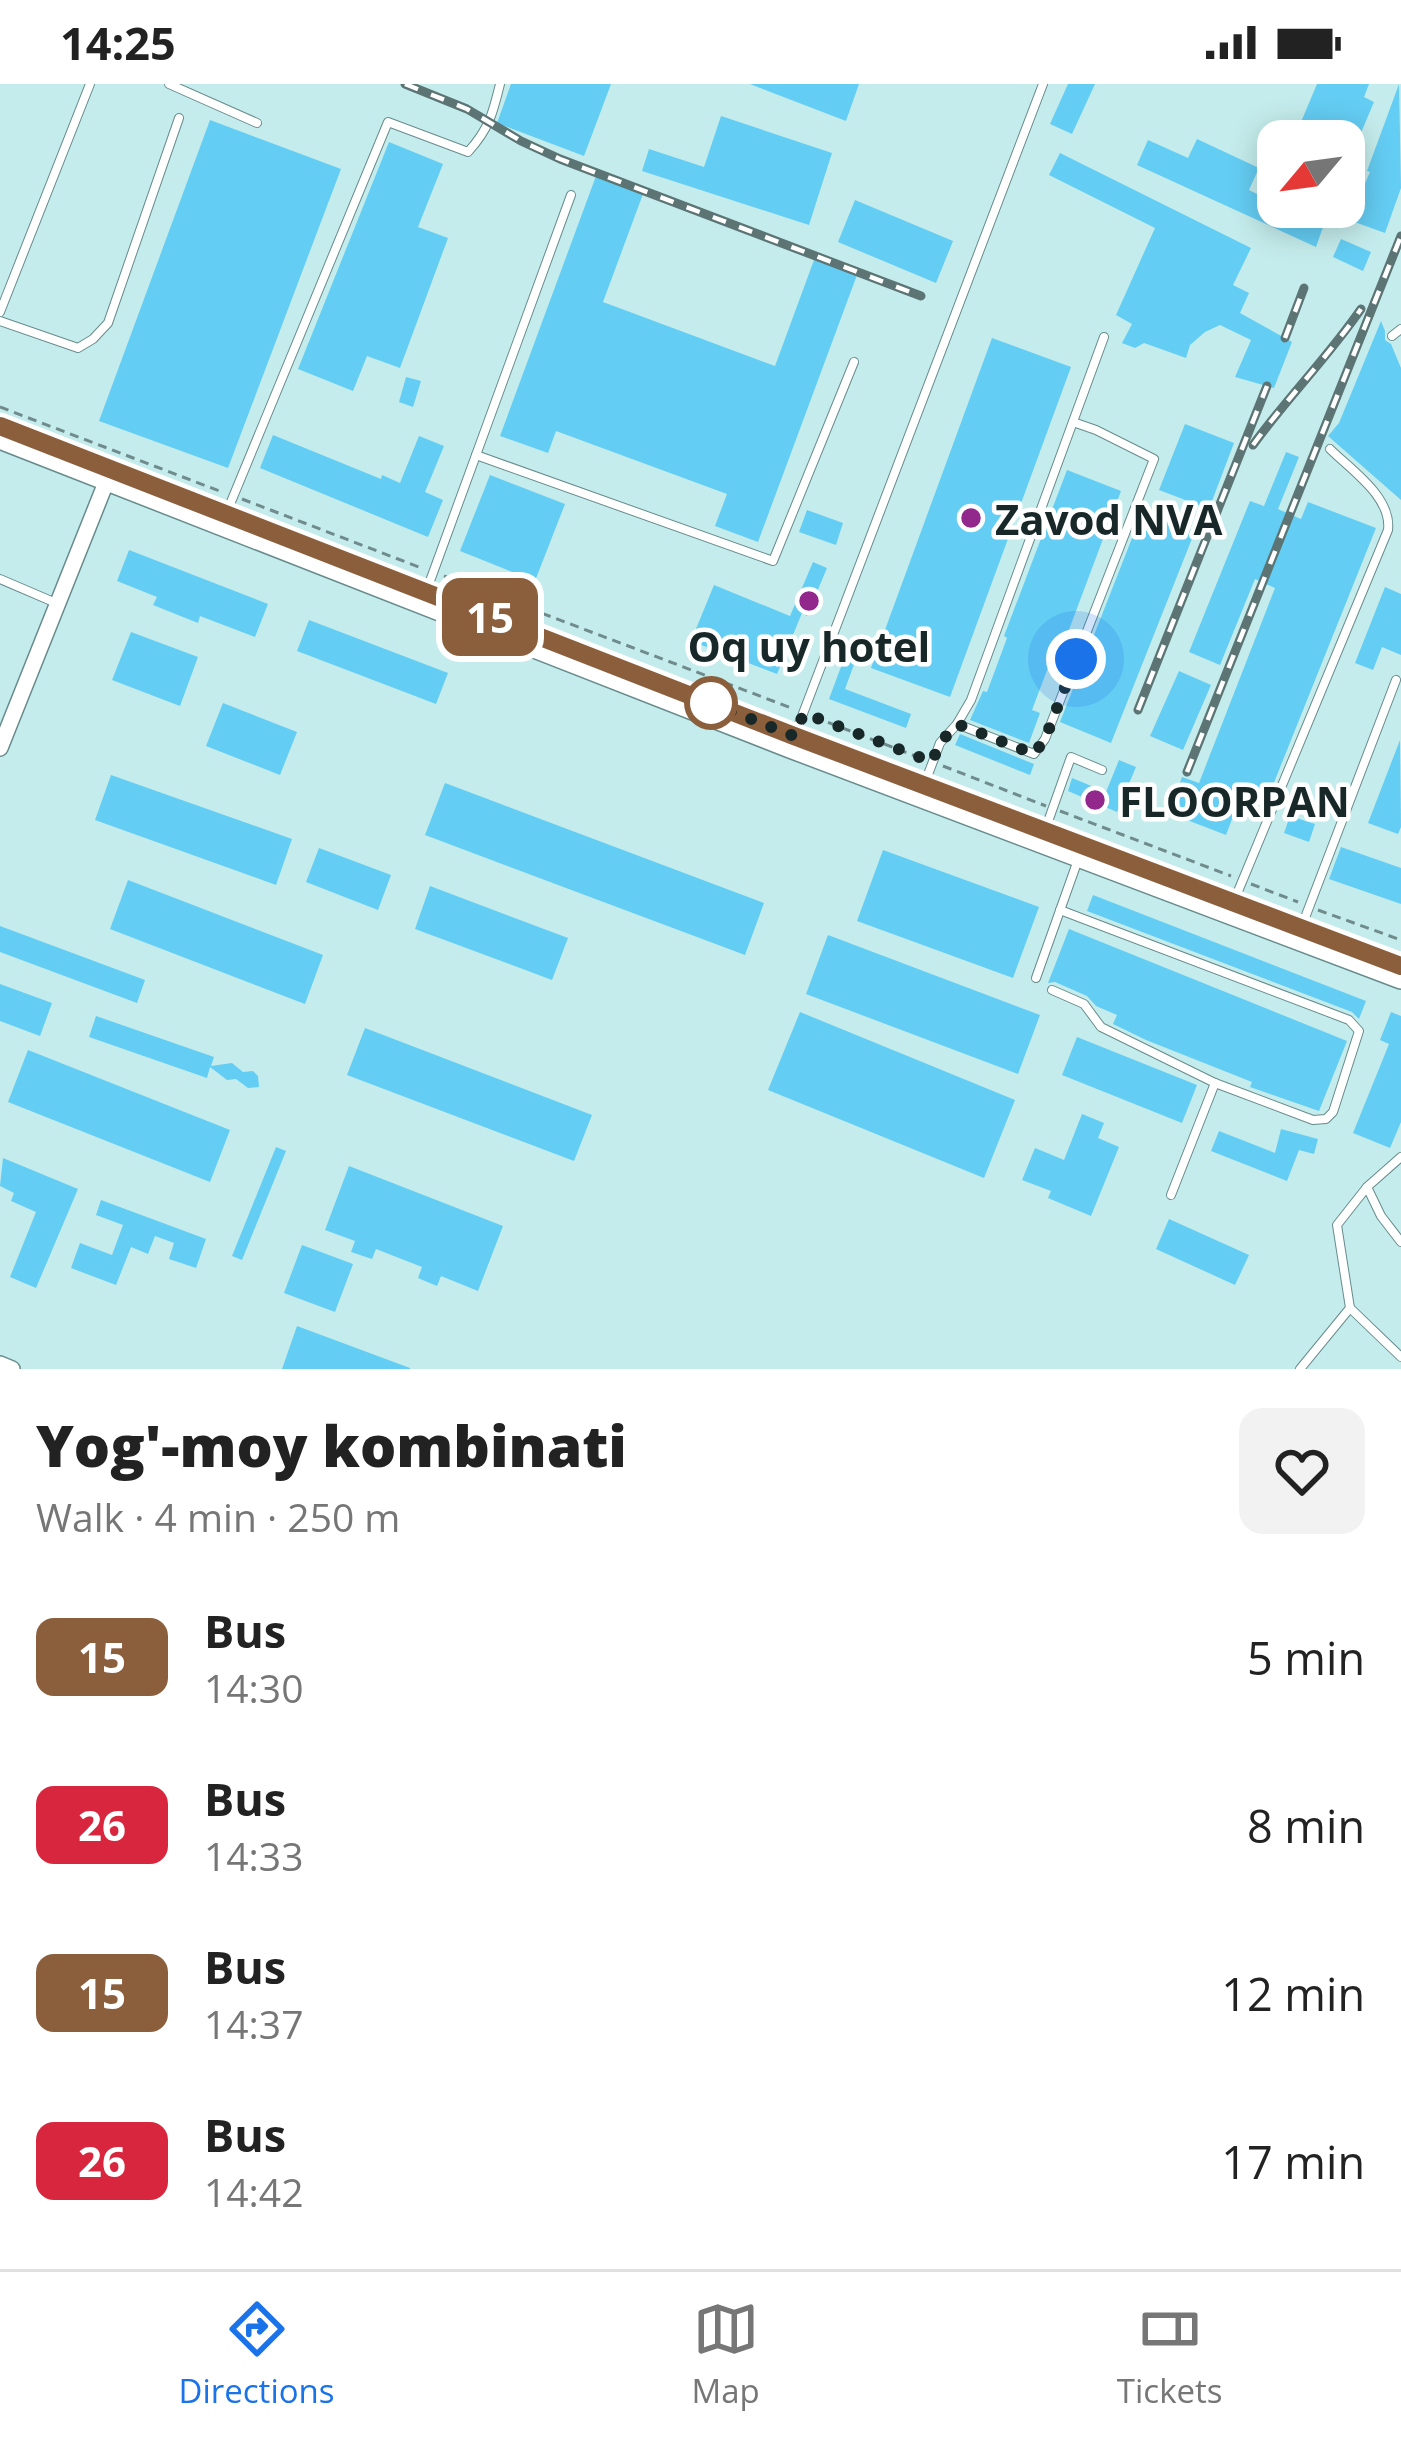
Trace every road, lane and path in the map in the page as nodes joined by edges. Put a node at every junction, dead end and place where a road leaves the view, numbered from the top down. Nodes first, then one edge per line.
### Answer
1 (89, 84) edge
2 (169, 84) edge
3 (500, 84) edge
4 (1043, 84) edge
5 (179, 118) dead end
6 (257, 123) dead end
7 (571, 196) dead end
8 (0, 312) edge
9 (0, 321) edge
10 (1104, 337) dead end
11 (854, 362) dead end
12 (0, 407) edge
13 (1073, 422) junction
14 (0, 426) edge
15 (0, 438) edge
16 (1330, 449) dead end
17 (476, 455) junction
18 (109, 474) junction
19 (229, 504) junction
20 (0, 579) edge
21 (430, 582) junction
22 (58, 604) junction
23 (1396, 680) dead end
24 (804, 713) junction
25 (957, 724) junction
26 (792, 741) junction
27 (0, 748) edge
28 (932, 762) junction
29 (1102, 770) dead end
30 (924, 785) junction
31 (1048, 819) junction
32 (1080, 855) junction
33 (1239, 891) junction
34 (1060, 910) junction
35 (1303, 924) junction
36 (1401, 940) edge
37 (1399, 971) edge
38 (1036, 978) dead end
39 (1052, 990) dead end
40 (1215, 1082) junction
41 (1401, 1157) edge
42 (1367, 1187) junction
43 (1171, 1195) dead end
44 (1401, 1242) edge
45 (1350, 1308) junction
46 (1401, 1358) edge
47 (0, 1364) edge
48 (12, 1369) edge
49 (1300, 1369) edge

1 - 8 lane
2 - 6 lane
3 - 19 lane
4 - 24 lane
5 - 9 lane
7 - 17 lane
10 - 13 lane
11 - 17 lane
12 - 19 path
13 - 25 lane
13 - 25 lane
14 - 18 main road
15 - 18 main road
16 - 33 lane
17 - 21 lane
18 - 19 main road
18 - 22 street
18 - 26 main road
19 - 21 main road
19 - 21 path
20 - 22 lane
21 - 24 path
21 - 26 main road
22 - 27 street
23 - 35 lane
24 - 26 lane
24 - 28 path
25 - 28 lane
26 - 30 main road
26 - 32 main road
28 - 30 lane
28 - 31 path
29 - 31 lane
30 - 31 main road
31 - 33 main road
31 - 33 path
32 - 34 lane
32 - 35 main road
33 - 35 main road
33 - 35 path
34 - 38 lane
34 - 40 lane
35 - 36 path
35 - 37 main road
39 - 40 lane
40 - 43 lane
41 - 42 lane
42 - 44 lane
42 - 45 lane
45 - 46 lane
45 - 49 lane
47 - 48 street

